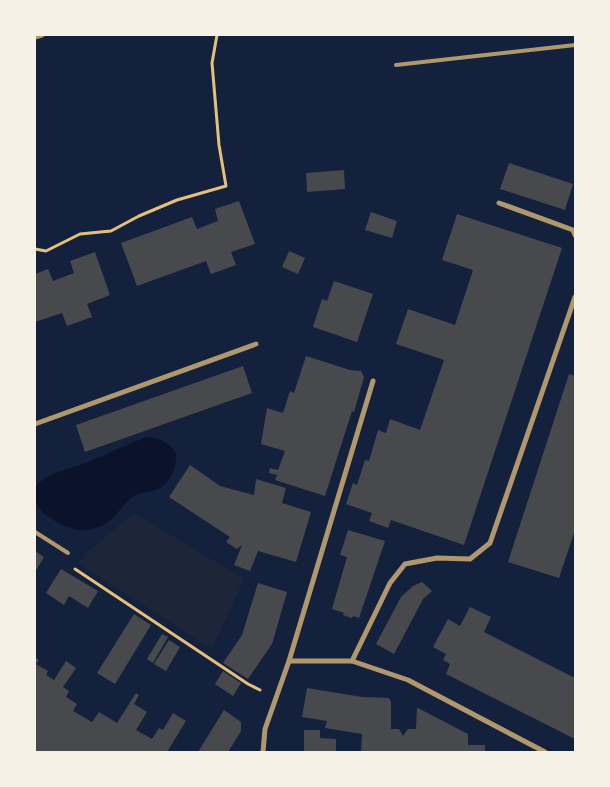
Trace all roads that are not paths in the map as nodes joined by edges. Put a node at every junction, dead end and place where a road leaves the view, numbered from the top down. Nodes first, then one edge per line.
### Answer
1 (42, 35) edge
2 (35, 37) edge
3 (575, 45) edge
4 (396, 65) dead end
5 (499, 203) dead end
6 (575, 235) edge
7 (575, 297) edge
8 (256, 344) dead end
9 (373, 381) dead end
10 (35, 424) edge
11 (35, 532) edge
12 (68, 553) road end
13 (289, 661) junction
14 (352, 661) junction
15 (263, 752) edge
16 (545, 752) edge

1 - 2 street
3 - 4 lane
5 - 6 street
7 - 14 street
8 - 10 street
9 - 13 street
11 - 12 lane
13 - 14 street
13 - 15 street
14 - 16 street

